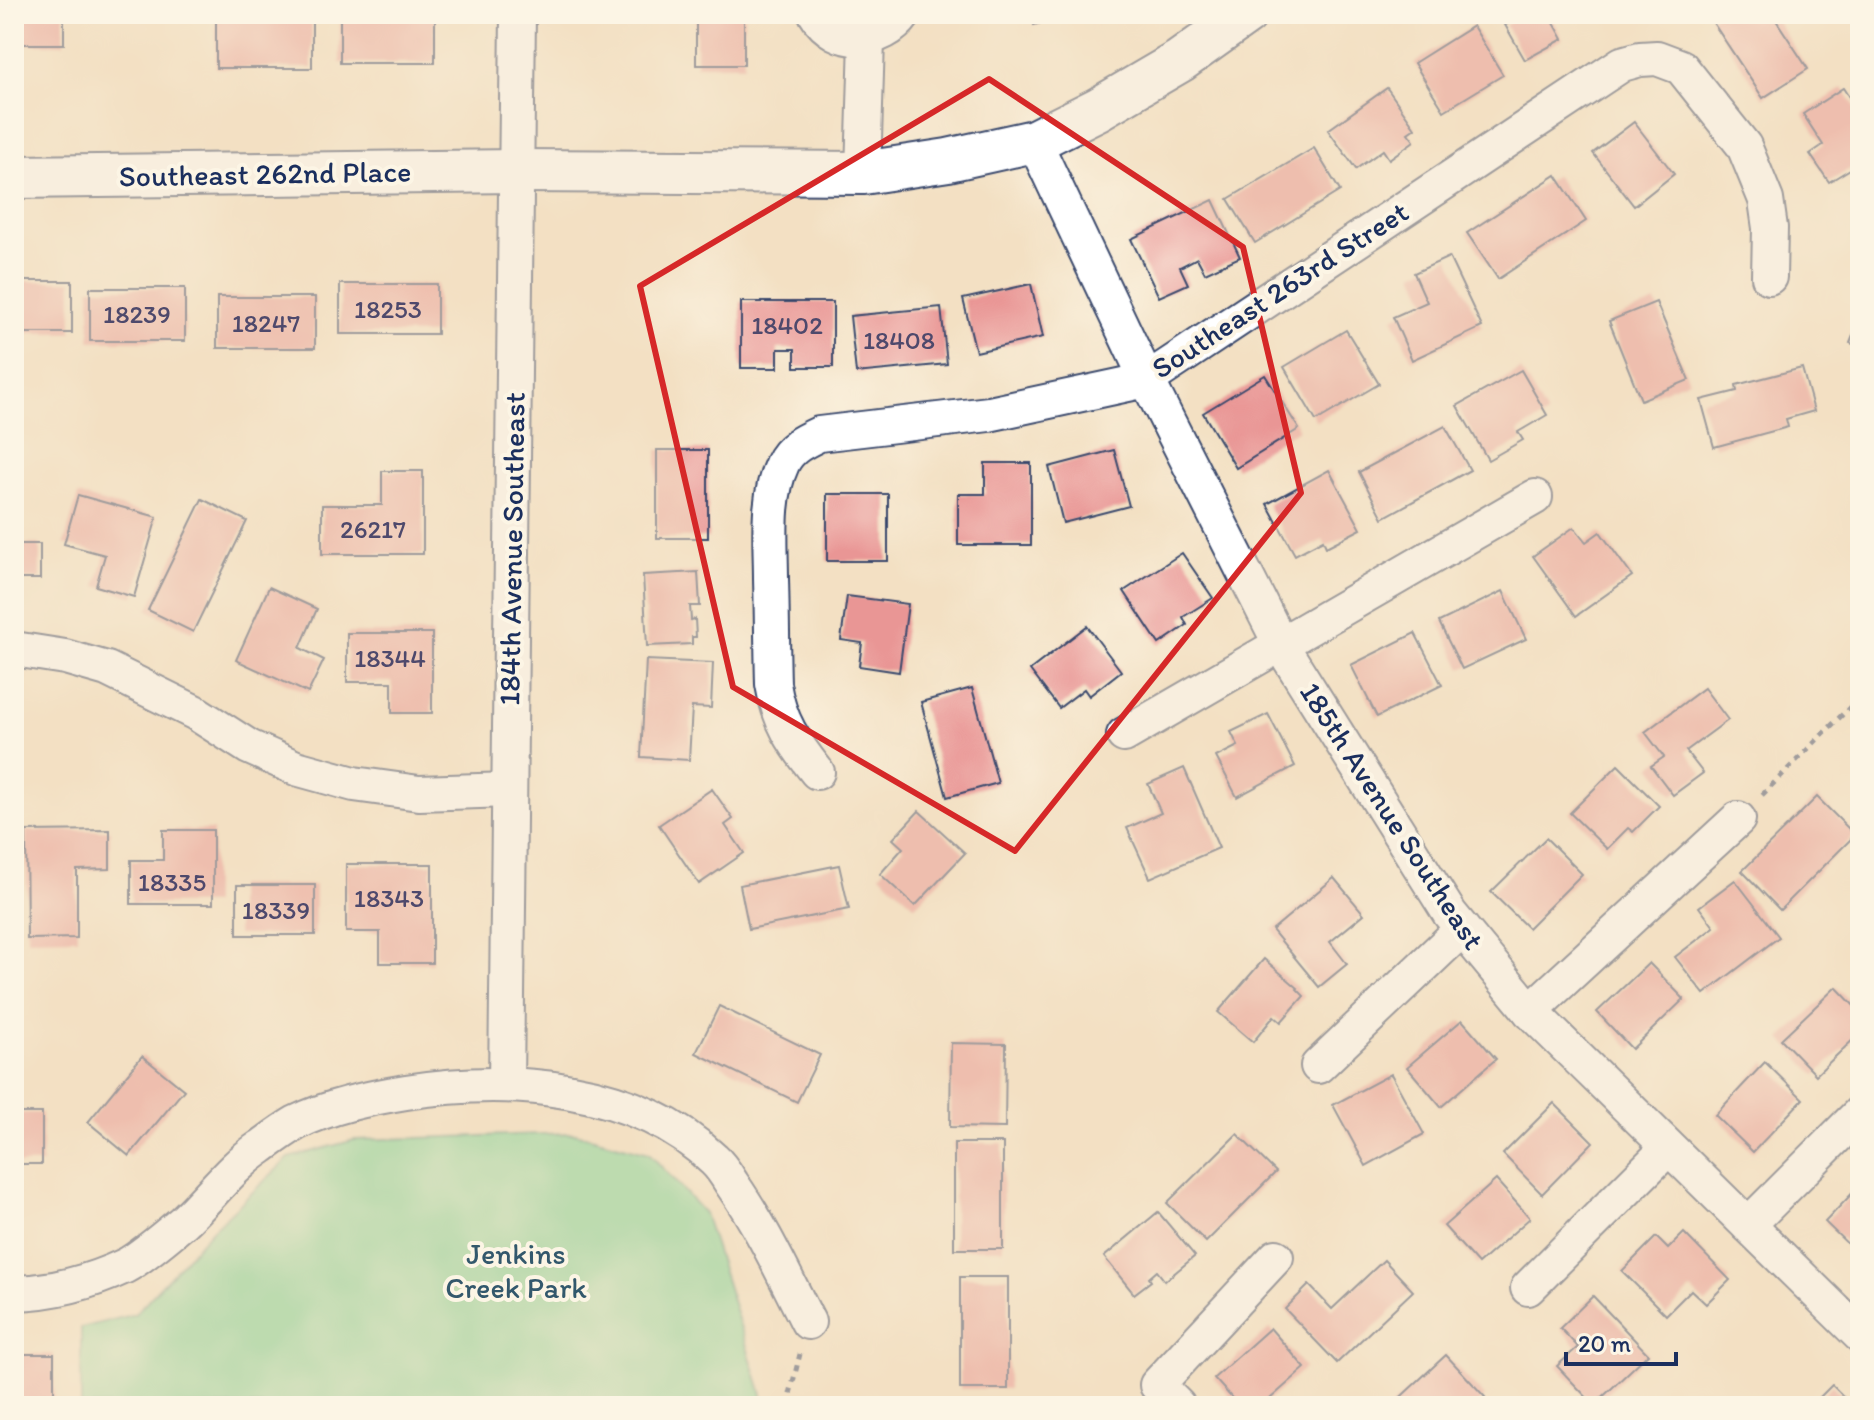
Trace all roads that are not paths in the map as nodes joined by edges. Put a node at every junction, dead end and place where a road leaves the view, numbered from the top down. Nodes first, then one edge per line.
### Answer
1 (518, 14) edge
2 (816, 14) edge
3 (904, 14) edge
4 (1246, 14) edge
5 (867, 39) junction
6 (1034, 141) junction
7 (517, 171) junction
8 (863, 173) junction
9 (14, 177) edge
10 (1769, 277) dead end
11 (1147, 380) junction
12 (1535, 497) dead end
13 (1281, 645) junction
14 (14, 649) edge
15 (1124, 735) dead end
16 (817, 772) dead end
17 (509, 790) junction
18 (1738, 819) road end
19 (1462, 929) junction
20 (1530, 1011) junction
21 (1318, 1066) dead end
22 (506, 1085) junction
23 (1860, 1113) edge
24 (1668, 1148) junction
25 (1748, 1225) junction
26 (1276, 1257) dead end
27 (1528, 1288) dead end
28 (14, 1293) edge
29 (808, 1322) road end
30 (1860, 1335) edge
31 (1178, 1406) edge

1 - 7 street, 184th Avenue Southeast
2 - 5 street
3 - 5 street
4 - 6 street, Southeast 262nd Place
5 - 8 street
6 - 8 street, Southeast 262nd Place
6 - 11 street, 185th Avenue Southeast
7 - 8 street, Southeast 262nd Place
7 - 9 street, Southeast 262nd Place
7 - 17 street, 184th Avenue Southeast
10 - 11 street, Southeast 263rd Street
11 - 13 street, 185th Avenue Southeast
11 - 16 street, Southeast 263rd Street
12 - 13 street
13 - 15 street
13 - 19 street, 185th Avenue Southeast
14 - 17 street
17 - 22 street, 184th Avenue Southeast
18 - 20 street
19 - 20 street, 185th Avenue Southeast
19 - 21 street
20 - 24 street, 185th Avenue Southeast
22 - 28 street
22 - 29 street
23 - 25 street
24 - 25 street, 185th Avenue Southeast
24 - 27 street
25 - 30 street, 185th Avenue Southeast
26 - 31 street

